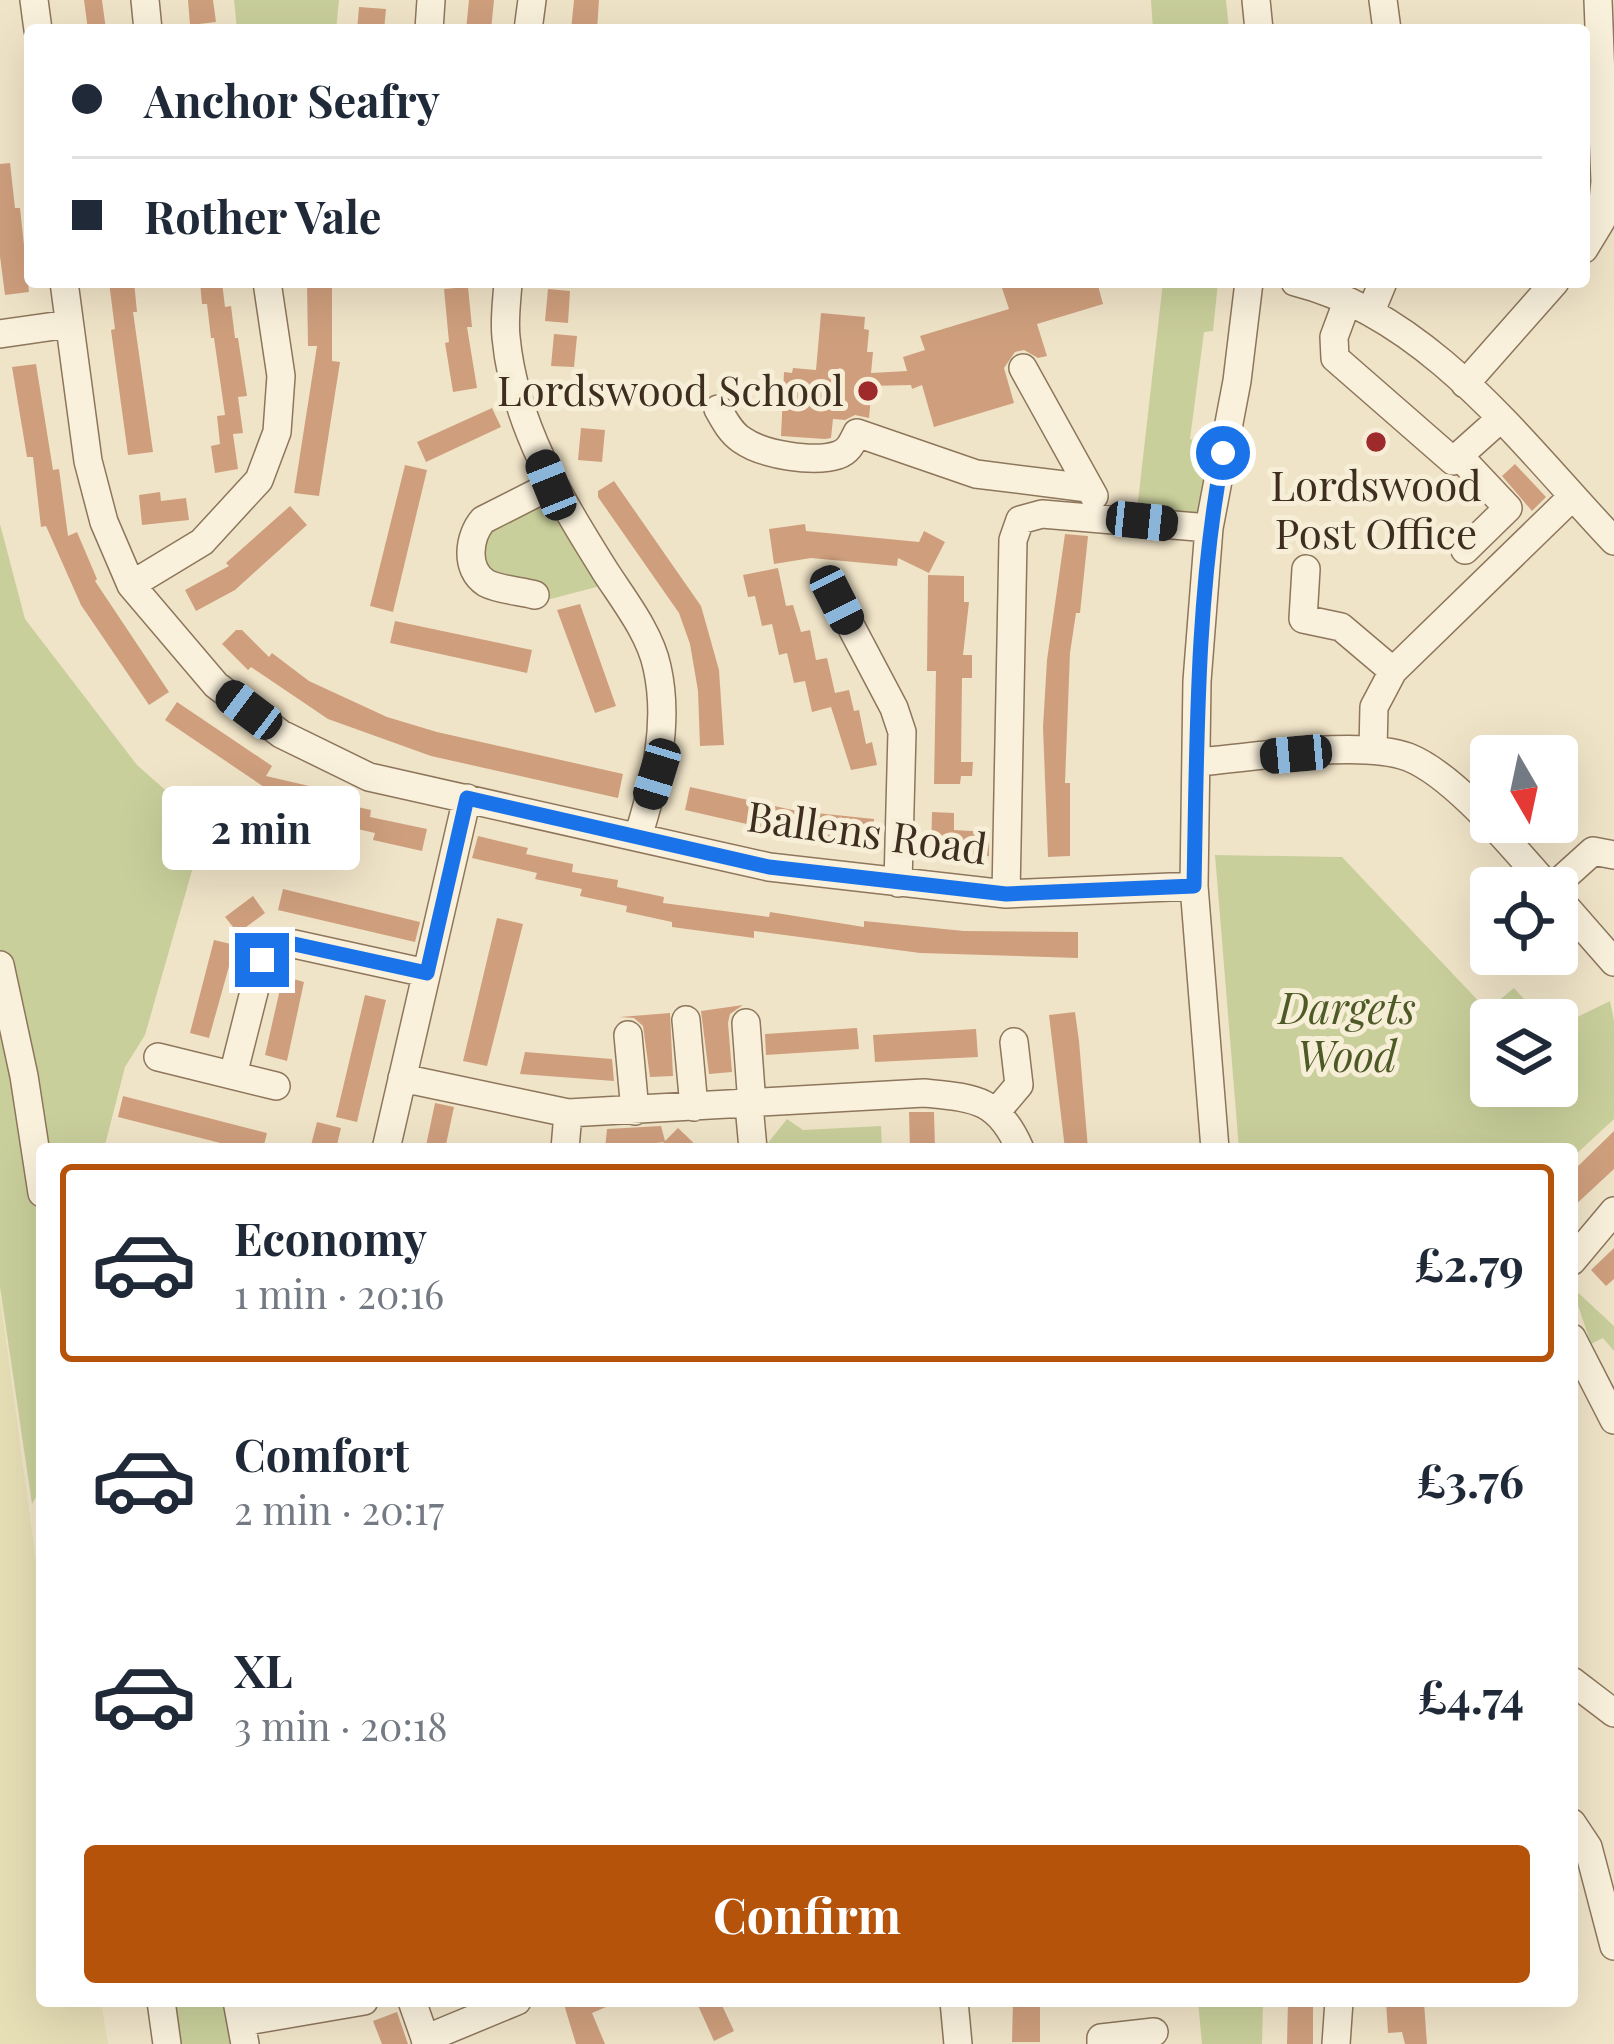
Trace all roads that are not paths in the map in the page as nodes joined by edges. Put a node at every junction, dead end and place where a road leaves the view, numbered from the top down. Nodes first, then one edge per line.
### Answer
1 (1598, 0) edge
2 (1590, 239) edge
3 (65, 288) edge
4 (268, 288) edge
5 (508, 288) edge
6 (1248, 288) edge
7 (1311, 288) edge
8 (1377, 288) edge
9 (1550, 288) edge
10 (1359, 306) junction
11 (68, 324) junction
12 (0, 334) edge
13 (1023, 368) dead end
14 (1465, 384) junction
15 (718, 409) dead end
16 (1499, 419) junction
17 (1460, 457) junction
18 (551, 485) junction
19 (1088, 488) junction
20 (1572, 496) junction
21 (1112, 519) junction
22 (1209, 528) junction
23 (1614, 542) edge
24 (1465, 550) dead end
25 (1306, 568) dead end
26 (131, 585) junction
27 (536, 595) dead end
28 (837, 600) dead end
29 (1393, 671) junction
30 (1373, 750) junction
31 (1197, 762) junction
32 (467, 798) junction
33 (638, 837) junction
34 (1614, 855) edge
35 (1531, 867) edge
36 (1575, 867) edge
37 (898, 883) junction
38 (1194, 886) junction
39 (1006, 894) junction
40 (1578, 921) edge
41 (1614, 961) edge
42 (0, 965) edge
43 (427, 973) junction
44 (686, 1020) dead end
45 (746, 1023) dead end
46 (628, 1035) dead end
47 (1014, 1042) dead end
48 (158, 1058) dead end
49 (233, 1076) junction
50 (402, 1078) junction
51 (276, 1086) dead end
52 (750, 1105) junction
53 (694, 1107) junction
54 (635, 1111) junction
55 (997, 1111) junction
56 (568, 1113) junction
57 (387, 1143) edge
58 (566, 1143) edge
59 (753, 1143) edge
60 (1016, 1143) edge
61 (1214, 1143) edge
62 (36, 1153) edge
63 (1614, 1211) edge
64 (1578, 1254) edge
65 (1578, 1350) edge
66 (1614, 1420) edge
67 (1578, 1686) edge
68 (1614, 1713) edge
69 (1578, 1832) edge
70 (1614, 1946) edge
71 (162, 2007) edge
72 (329, 2007) edge
73 (414, 2007) edge
74 (504, 2007) edge
75 (955, 2007) edge
76 (1339, 2007) edge
77 (241, 2022) edge
78 (1154, 2032) dead end
79 (426, 2042) edge
80 (167, 2044) edge
81 (958, 2044) edge
82 (1101, 2044) edge
83 (1336, 2044) edge

1 - 2 street
3 - 11 street, Ballens Road
4 - 26 street
5 - 18 street
6 - 22 street
7 - 10 street
8 - 10 street
9 - 14 street
10 - 14 street
10 - 17 street
11 - 12 street
11 - 26 street, Ballens Road
13 - 19 street
14 - 16 street
15 - 19 street
16 - 17 street
16 - 20 street
17 - 24 street
18 - 27 street
18 - 33 street
19 - 21 street
20 - 23 street
20 - 29 street
21 - 22 street
21 - 39 street
22 - 31 street
25 - 29 street
26 - 32 street, Ballens Road
28 - 37 street
29 - 30 street
30 - 31 street
30 - 35 street
31 - 38 street
32 - 33 street, Ballens Road
32 - 43 street
33 - 37 street, Ballens Road
34 - 36 street
37 - 39 street, Ballens Road
38 - 39 street, Ballens Road
38 - 61 street
40 - 41 street
42 - 62 street
43 - 49 street
43 - 50 street
44 - 53 street
45 - 52 street
46 - 54 street
47 - 55 street
48 - 49 street
49 - 51 street
50 - 56 street
50 - 57 street
52 - 53 street
52 - 55 street
52 - 59 street
53 - 54 street
54 - 56 street
55 - 60 street
56 - 58 street
63 - 64 street
65 - 66 street
67 - 68 street
69 - 70 street
71 - 80 street
72 - 77 street
73 - 79 street
74 - 79 street
75 - 81 street
76 - 83 street
78 - 82 street

